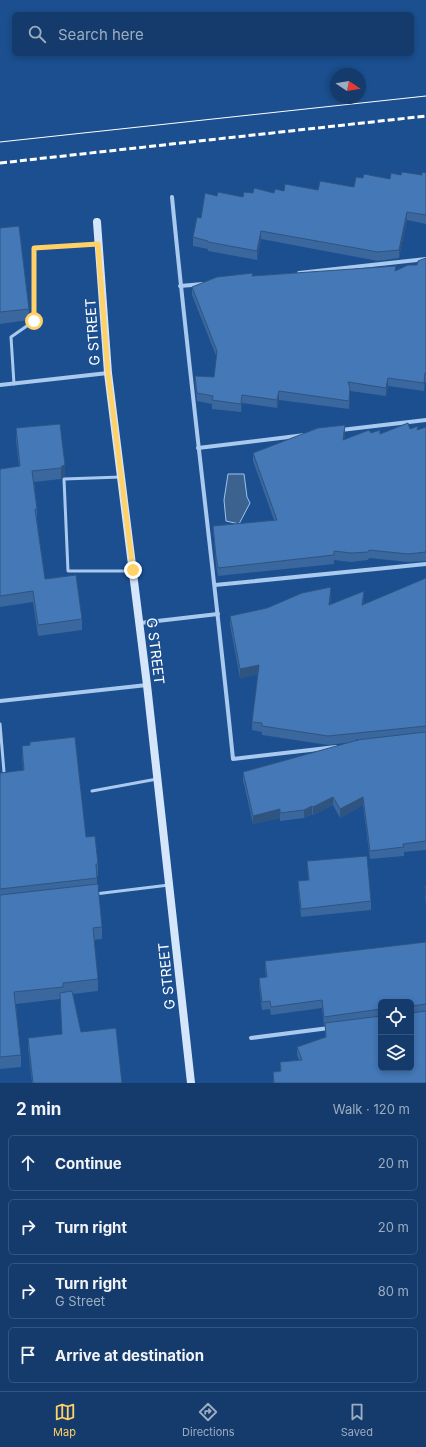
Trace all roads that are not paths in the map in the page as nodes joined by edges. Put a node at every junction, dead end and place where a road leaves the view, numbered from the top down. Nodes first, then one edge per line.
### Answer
1 (172, 197) dead end
2 (97, 222) dead end
3 (98, 244) junction
4 (426, 259) edge
5 (291, 274) edge
6 (212, 283) edge
7 (180, 286) junction
8 (108, 373) junction
9 (14, 384) junction
10 (0, 385) edge
11 (426, 420) edge
12 (340, 430) edge
13 (308, 434) edge
14 (198, 448) junction
15 (121, 477) junction
16 (426, 564) edge
17 (133, 570) junction
18 (215, 585) junction
19 (218, 614) junction
20 (140, 623) junction
21 (147, 685) junction
22 (0, 701) edge
23 (0, 724) edge
24 (341, 747) edge
25 (4, 772) edge
26 (157, 779) junction
27 (92, 790) dead end
28 (169, 886) junction
29 (92, 894) edge
30 (335, 1027) edge
31 (251, 1038) dead end
32 (191, 1083) edge

1 - 7 street
2 - 3 street, G STREET
3 - 8 street, G STREET
3 - 9 lane
4 - 5 street
6 - 7 street
7 - 14 street
8 - 9 street
8 - 15 street, G STREET
9 - 10 street
11 - 12 street
13 - 14 street
14 - 18 street
15 - 17 street, G STREET
15 - 17 lane
16 - 18 street
17 - 20 street, G STREET
18 - 19 street
19 - 20 street
19 - 24 street
20 - 21 street, G STREET
21 - 22 street
21 - 26 street, G STREET
23 - 25 lane
26 - 27 lane
26 - 28 street, G STREET
28 - 29 lane
28 - 32 street, G STREET
30 - 31 street

